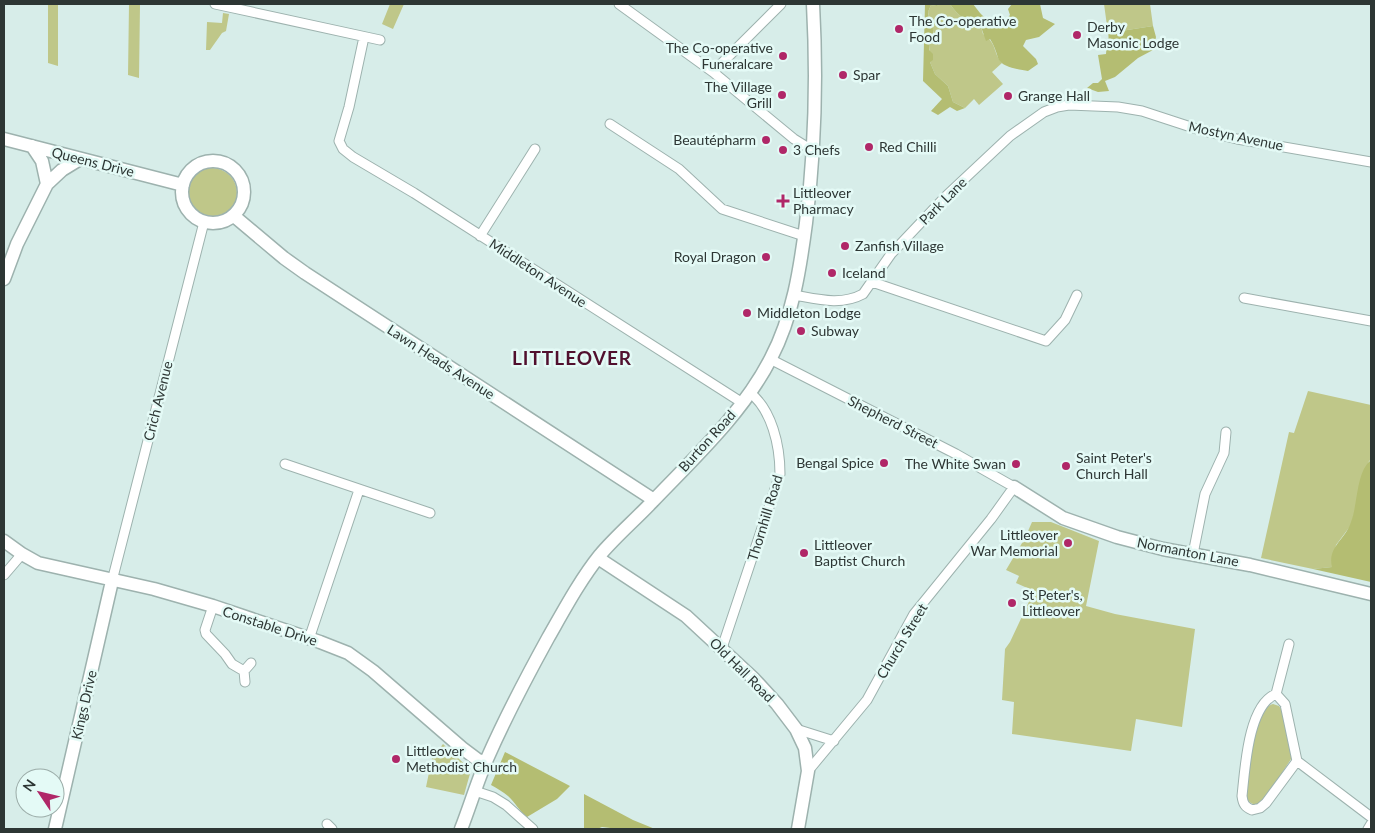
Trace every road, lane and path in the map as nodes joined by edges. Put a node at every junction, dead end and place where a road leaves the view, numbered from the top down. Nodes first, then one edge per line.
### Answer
1 (215, 4) edge
2 (619, 4) edge
3 (781, 4) edge
4 (813, 4) edge
5 (364, 36) junction
6 (380, 40) dead end
7 (713, 72) junction
8 (1102, 106) joint
9 (610, 124) dead end
10 (4, 139) edge
11 (32, 146) junction
12 (813, 148) junction
13 (535, 149) dead end
14 (80, 159) junction
15 (1371, 162) edge
16 (47, 184) junction
17 (183, 185) junction
18 (234, 216) junction
19 (204, 222) junction
20 (480, 236) junction
21 (804, 236) junction
22 (4, 279) edge
23 (872, 282) junction
24 (794, 295) junction
25 (1077, 295) dead end
26 (1244, 298) dead end
27 (1371, 322) edge
28 (770, 359) junction
29 (745, 397) junction
30 (1226, 432) dead end
31 (285, 464) dead end
32 (1014, 487) junction
33 (359, 490) junction
34 (654, 500) junction
35 (430, 513) dead end
36 (4, 541) edge
37 (22, 554) junction
38 (1193, 554) junction
39 (598, 558) junction
40 (4, 575) edge
41 (112, 580) junction
42 (1371, 594) edge
43 (213, 606) junction
44 (310, 639) junction
45 (1288, 644) dead end
46 (722, 648) junction
47 (252, 663) dead end
48 (244, 671) junction
49 (245, 682) dead end
50 (1276, 694) junction
51 (796, 730) junction
52 (834, 741) junction
53 (1297, 761) junction
54 (486, 762) junction
55 (808, 771) junction
56 (475, 791) junction
57 (1371, 817) edge
58 (1371, 824) edge
59 (56, 829) edge
60 (461, 829) edge
61 (533, 829) edge
62 (798, 829) edge
63 (1368, 829) edge

1 - 5 street
2 - 7 street
3 - 7 street
4 - 12 street, Burton Road
5 - 6 street
5 - 20 street, Middleton Avenue
7 - 12 street
8 - 15 street, Mostyn Avenue
8 - 23 street, Park Lane
9 - 21 street
10 - 11 street, Queens Drive
11 - 14 street, Queens Drive
11 - 16 street
12 - 21 street, Burton Road
13 - 20 street
14 - 16 street
14 - 17 street, Queens Drive
16 - 22 street
17 - 18 street
17 - 19 street
18 - 19 street
18 - 34 street, Lawn Heads Avenue
19 - 41 street, Crich Avenue
20 - 29 street, Middleton Avenue
21 - 24 street, Burton Road
23 - 24 street, Park Lane
23 - 25 street
24 - 28 street, Burton Road
26 - 27 street
28 - 29 street, Burton Road
28 - 32 street, Shepherd Street
29 - 34 street, Burton Road
29 - 46 street, Thornhill Road
30 - 38 street
31 - 33 street
32 - 38 street, Normanton Lane
32 - 52 street, Church Street
33 - 35 street
33 - 44 street
34 - 39 street, Burton Road
36 - 37 street, Constable Drive
37 - 40 street
37 - 41 street, Constable Drive
38 - 42 street, Normanton Lane
39 - 46 street, Old Hall Road
39 - 54 street, Burton Road
41 - 43 street, Constable Drive
41 - 59 street, Kings Drive
43 - 44 street, Constable Drive
43 - 48 street
44 - 54 street, Constable Drive
45 - 50 street
46 - 51 street, Old Hall Road
47 - 48 street
48 - 49 street
50 - 53 street
50 - 53 street
51 - 52 street
51 - 55 street, Old Hall Road
52 - 55 street, Church Street
53 - 57 street
54 - 56 street, Burton Road
55 - 62 street, Old Hall Road
56 - 60 street, Burton Road
56 - 61 street
58 - 63 street

